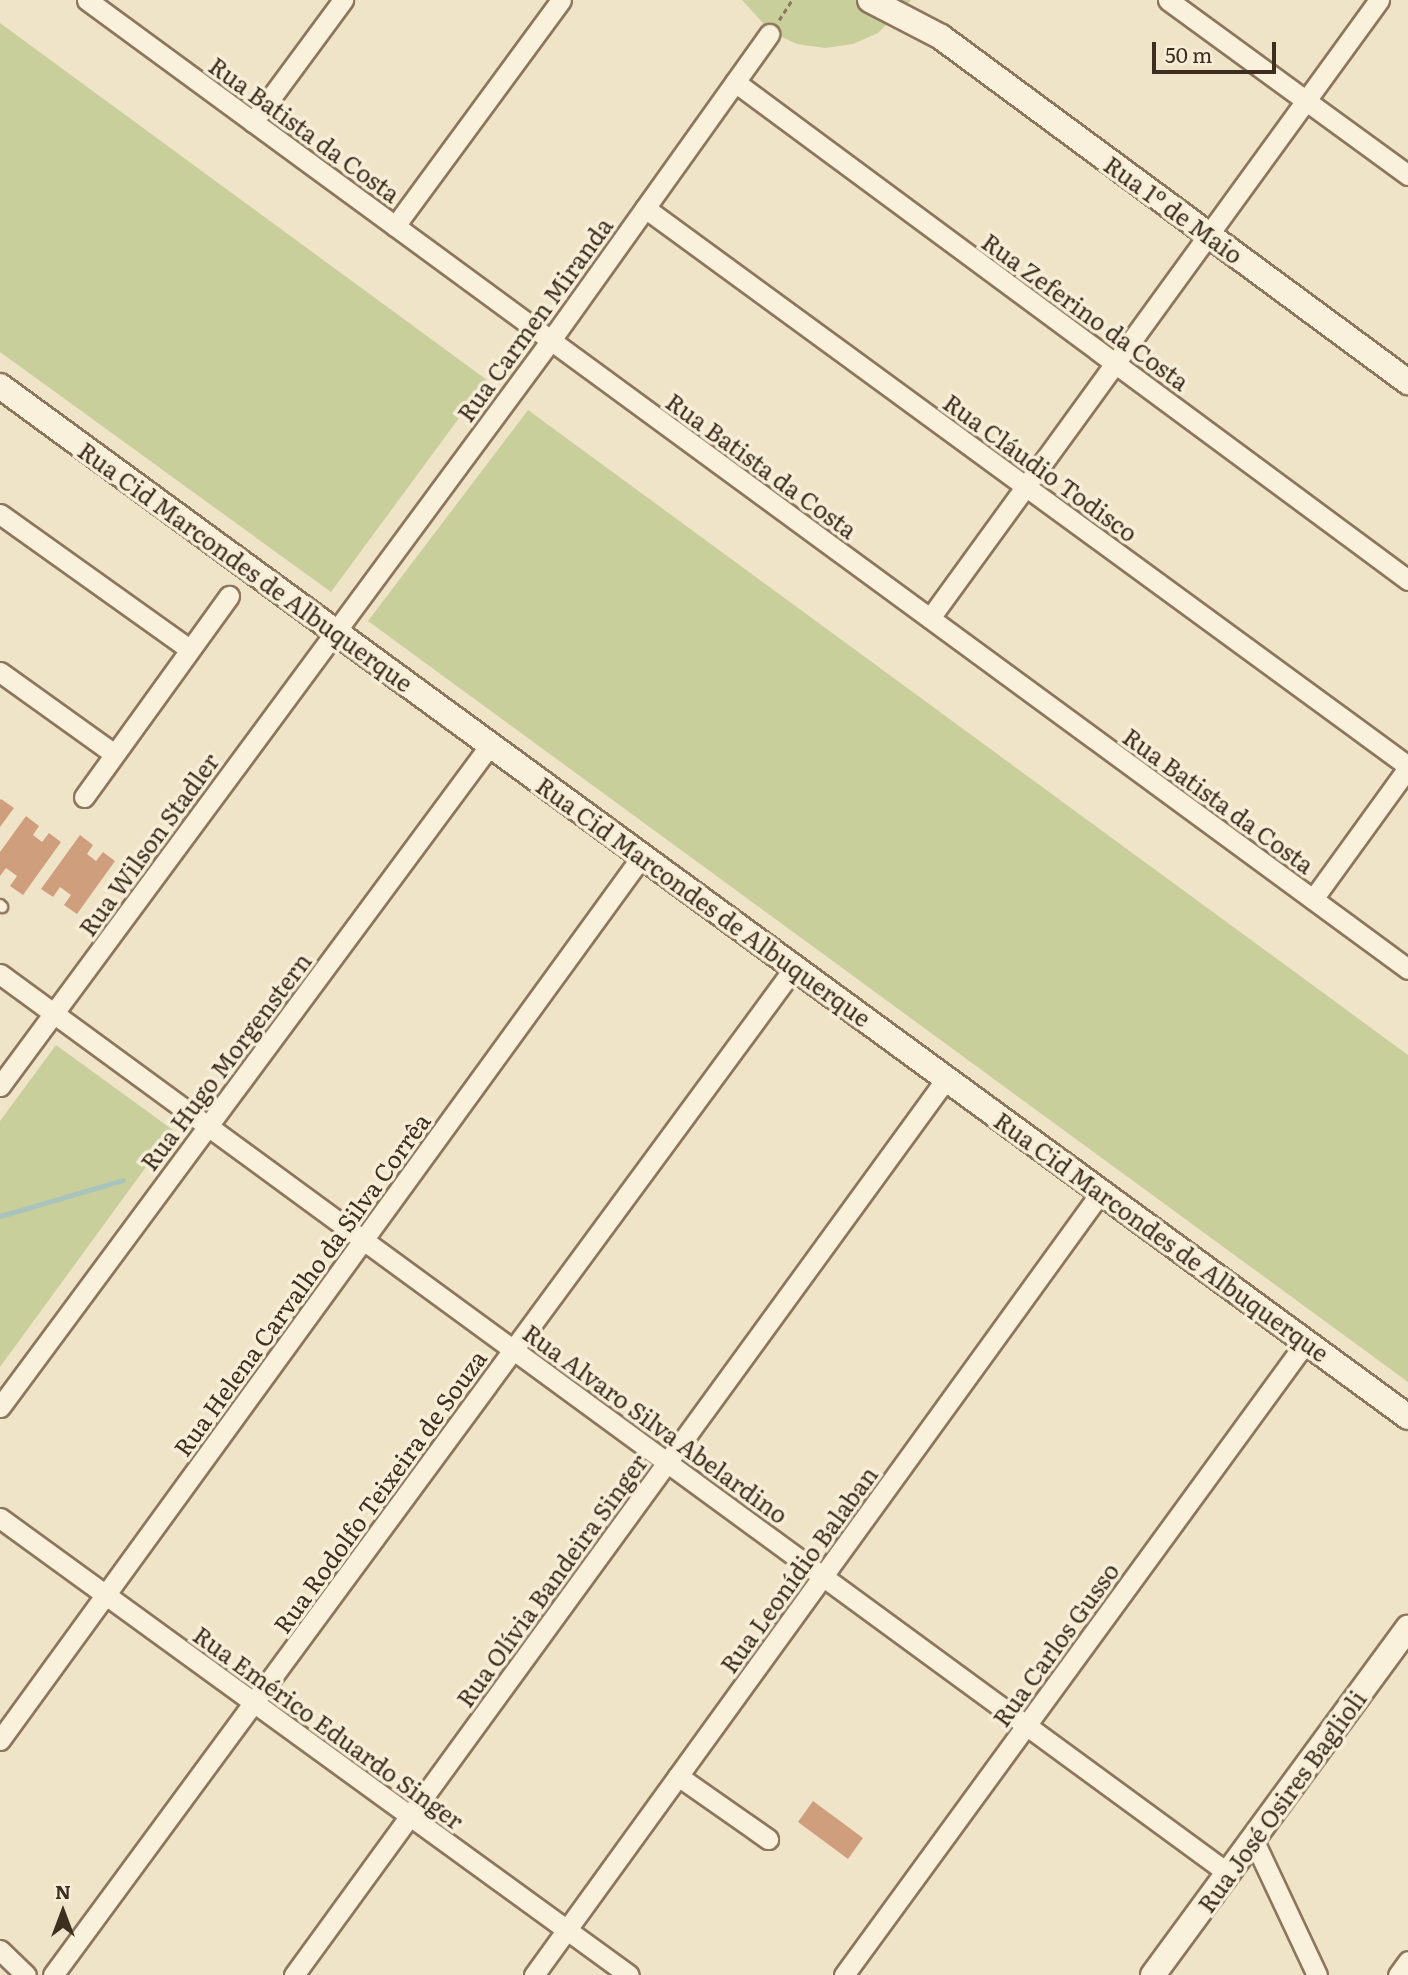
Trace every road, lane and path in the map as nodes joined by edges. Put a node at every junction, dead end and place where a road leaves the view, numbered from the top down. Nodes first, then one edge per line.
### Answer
1 (87, 0) edge
2 (343, 0) edge
3 (561, 0) edge
4 (792, 0) edge
5 (870, 0) edge
6 (903, 0) edge
7 (1168, 0) edge
8 (1379, 0) edge
9 (109, 6) edge
10 (769, 34) joint
11 (941, 37) junction
12 (735, 82) junction
13 (1306, 101) junction
14 (253, 122) junction
15 (1408, 175) edge
16 (645, 208) junction
17 (395, 226) junction
18 (1209, 234) junction
19 (551, 340) junction
20 (1115, 363) junction
21 (1408, 382) edge
22 (0, 386) edge
23 (1026, 486) junction
24 (0, 514) edge
25 (1408, 580) edge
26 (229, 596) dead end
27 (930, 618) junction
28 (335, 631) junction
29 (190, 649) junction
30 (0, 672) edge
31 (490, 745) junction
32 (113, 753) junction
33 (1408, 767) edge
34 (83, 797) dead end
35 (642, 856) junction
36 (1313, 900) junction
37 (794, 968) junction
38 (1408, 969) edge
39 (0, 974) edge
40 (54, 1013) junction
41 (946, 1079) junction
42 (0, 1086) edge
43 (208, 1126) junction
44 (1101, 1192) junction
45 (363, 1240) junction
46 (1306, 1342) junction
47 (513, 1349) junction
48 (0, 1407) edge
49 (1408, 1417) edge
50 (667, 1462) junction
51 (0, 1518) edge
52 (823, 1576) junction
53 (106, 1595) junction
54 (1408, 1628) edge
55 (254, 1702) junction
56 (1026, 1725) junction
57 (0, 1740) edge
58 (678, 1776) junction
59 (410, 1816) junction
60 (768, 1839) dead end
61 (1253, 1839) junction
62 (1228, 1873) junction
63 (566, 1930) junction
64 (0, 1950) edge
65 (1408, 1961) edge
66 (26, 1975) edge
67 (53, 1975) edge
68 (294, 1975) edge
69 (534, 1975) edge
70 (629, 1975) edge
71 (844, 1975) edge
72 (1153, 1975) edge
73 (1317, 1975) edge
74 (1398, 1975) edge

1 - 9 street, Rua Batista da Costa
2 - 14 street
3 - 17 street
4 - 10 path
5 - 11 street, Rua 1º de Maio
6 - 11 street, Rua 1º de Maio
7 - 13 street
8 - 13 street
9 - 14 street, Rua Batista da Costa
10 - 12 street, Rua Carmen Miranda
11 - 18 street, Rua 1º de Maio
12 - 16 street, Rua Carmen Miranda
12 - 20 street, Rua Zeferino da Costa
13 - 15 street
13 - 18 street
14 - 17 street, Rua Batista da Costa
16 - 19 street, Rua Carmen Miranda
16 - 23 street, Rua Cláudio Todisco
17 - 19 street, Rua Batista da Costa
18 - 20 street
18 - 21 street, Rua 1º de Maio
19 - 27 street, Rua Batista da Costa
19 - 28 street, Rua Carmen Miranda
20 - 23 street
20 - 25 street, Rua Zeferino da Costa
22 - 28 street, Rua Cid Marcondes de Albuquerque
23 - 27 street
23 - 33 street, Rua Cláudio Todisco
24 - 29 street
26 - 29 street
27 - 36 street, Rua Batista da Costa
28 - 31 street, Rua Cid Marcondes de Albuquerque
28 - 40 street, Rua Wilson Stadler
29 - 32 street
30 - 32 street
31 - 35 street, Rua Cid Marcondes de Albuquerque
31 - 43 street, Rua Hugo Morgenstern
32 - 34 street
33 - 36 street
35 - 37 street, Rua Cid Marcondes de Albuquerque
35 - 45 street, Rua Helena Carvalho da Silva Corrêa
36 - 38 street, Rua Batista da Costa
37 - 41 street, Rua Cid Marcondes de Albuquerque
37 - 47 street, Rua Rodolfo Teixeira de Souza
39 - 40 street, Rua Alvaro Silva Abelardino
40 - 42 street, Rua Wilson Stadler
40 - 43 street, Rua Alvaro Silva Abelardino
41 - 44 street, Rua Cid Marcondes de Albuquerque
41 - 50 street, Rua Olívia Bandeira Singer
43 - 45 street, Rua Alvaro Silva Abelardino
43 - 48 street, Rua Hugo Morgenstern
44 - 46 street, Rua Cid Marcondes de Albuquerque
44 - 52 street, Rua Leonídio Balaban
45 - 47 street, Rua Alvaro Silva Abelardino
45 - 53 street, Rua Helena Carvalho da Silva Corrêa
46 - 49 street, Rua Cid Marcondes de Albuquerque
46 - 56 street, Rua Carlos Gusso
47 - 50 street, Rua Alvaro Silva Abelardino
47 - 55 street, Rua Rodolfo Teixeira de Souza
50 - 52 street, Rua Alvaro Silva Abelardino
50 - 59 street, Rua Olívia Bandeira Singer
51 - 53 street, Rua Emérico Eduardo Singer
52 - 56 street, Rua Alvaro Silva Abelardino
52 - 58 street, Rua Leonídio Balaban
53 - 55 street, Rua Emérico Eduardo Singer
53 - 57 street, Rua Helena Carvalho da Silva Corrêa
54 - 61 street, Rua José Osires Baglioli
55 - 59 street, Rua Emérico Eduardo Singer
55 - 67 street, Rua Rodolfo Teixeira de Souza
56 - 62 street, Rua Alvaro Silva Abelardino
56 - 71 street, Rua Carlos Gusso
58 - 60 street
58 - 63 street, Rua Leonídio Balaban
59 - 63 street, Rua Emérico Eduardo Singer
59 - 68 street, Rua Olívia Bandeira Singer
61 - 62 street, Rua José Osires Baglioli
61 - 73 street
62 - 72 street, Rua José Osires Baglioli
63 - 69 street, Rua Leonídio Balaban
63 - 70 street, Rua Emérico Eduardo Singer
64 - 66 street
65 - 74 street

